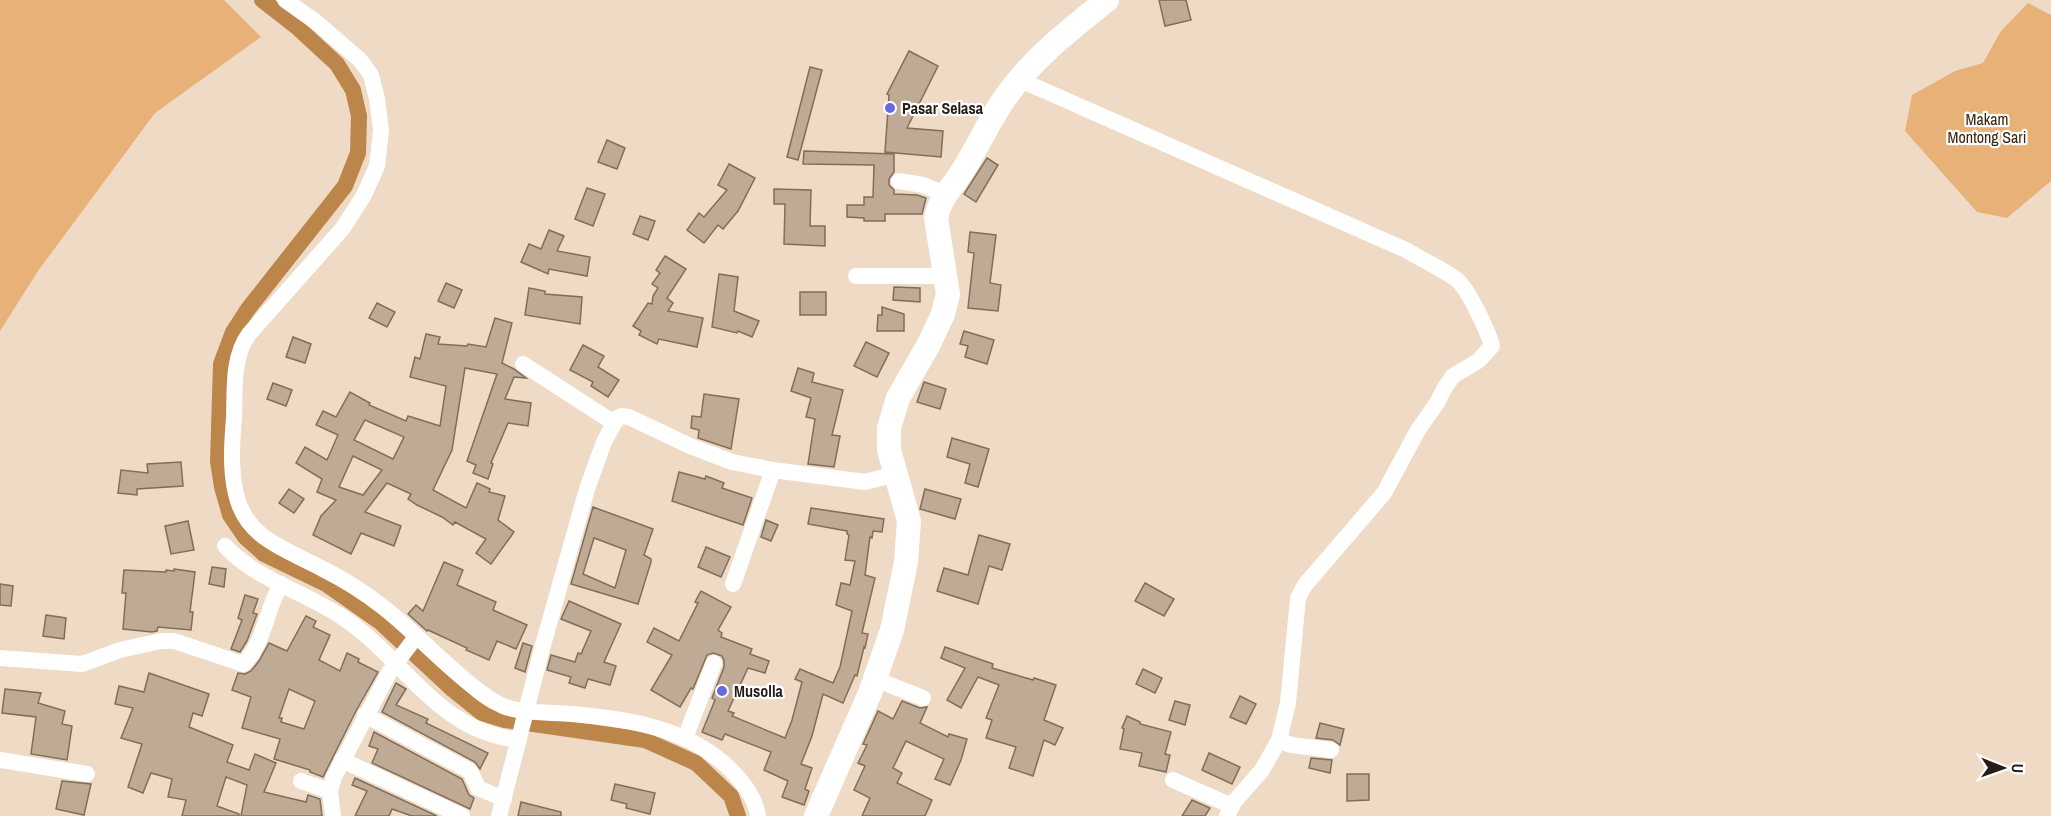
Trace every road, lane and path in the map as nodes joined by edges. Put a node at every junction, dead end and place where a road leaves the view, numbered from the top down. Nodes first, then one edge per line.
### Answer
1 (285, 0) edge
2 (1107, 0) edge
3 (1018, 79) junction
4 (899, 181) dead end
5 (945, 194) junction
6 (856, 276) dead end
7 (944, 276) junction
8 (523, 364) dead end
9 (614, 423) junction
10 (773, 470) junction
11 (896, 474) junction
12 (225, 546) dead end
13 (281, 584) junction
14 (733, 584) dead end
15 (415, 639) junction
16 (0, 658) edge
17 (399, 658) junction
18 (714, 663) dead end
19 (875, 679) junction
20 (923, 698) dead end
21 (525, 714) junction
22 (365, 715) junction
23 (520, 738) junction
24 (685, 738) junction
25 (1279, 740) junction
26 (1331, 750) dead end
27 (0, 760) edge
28 (342, 760) junction
29 (87, 774) dead end
30 (1173, 780) dead end
31 (301, 782) dead end
32 (330, 791) junction
33 (504, 799) junction
34 (1229, 811) edge
35 (333, 816) edge
36 (462, 816) edge
37 (499, 816) edge
38 (758, 816) edge
39 (816, 816) edge

1 - 15 street
2 - 3 street
3 - 5 street
3 - 25 street
4 - 5 street
5 - 7 street
6 - 7 street
7 - 11 street
8 - 9 street
9 - 10 street
9 - 21 street
10 - 11 street
10 - 14 street
11 - 19 street
12 - 13 street
13 - 16 street
13 - 17 street
15 - 17 street
15 - 21 street
17 - 22 street
17 - 23 street
18 - 24 street
19 - 20 street
19 - 39 street
21 - 23 street
21 - 24 street
22 - 28 street
22 - 33 street
23 - 33 street
24 - 38 street
25 - 26 street
25 - 34 street
27 - 29 street
28 - 32 street
28 - 36 street
30 - 34 street
31 - 32 street
32 - 35 street
33 - 37 street

